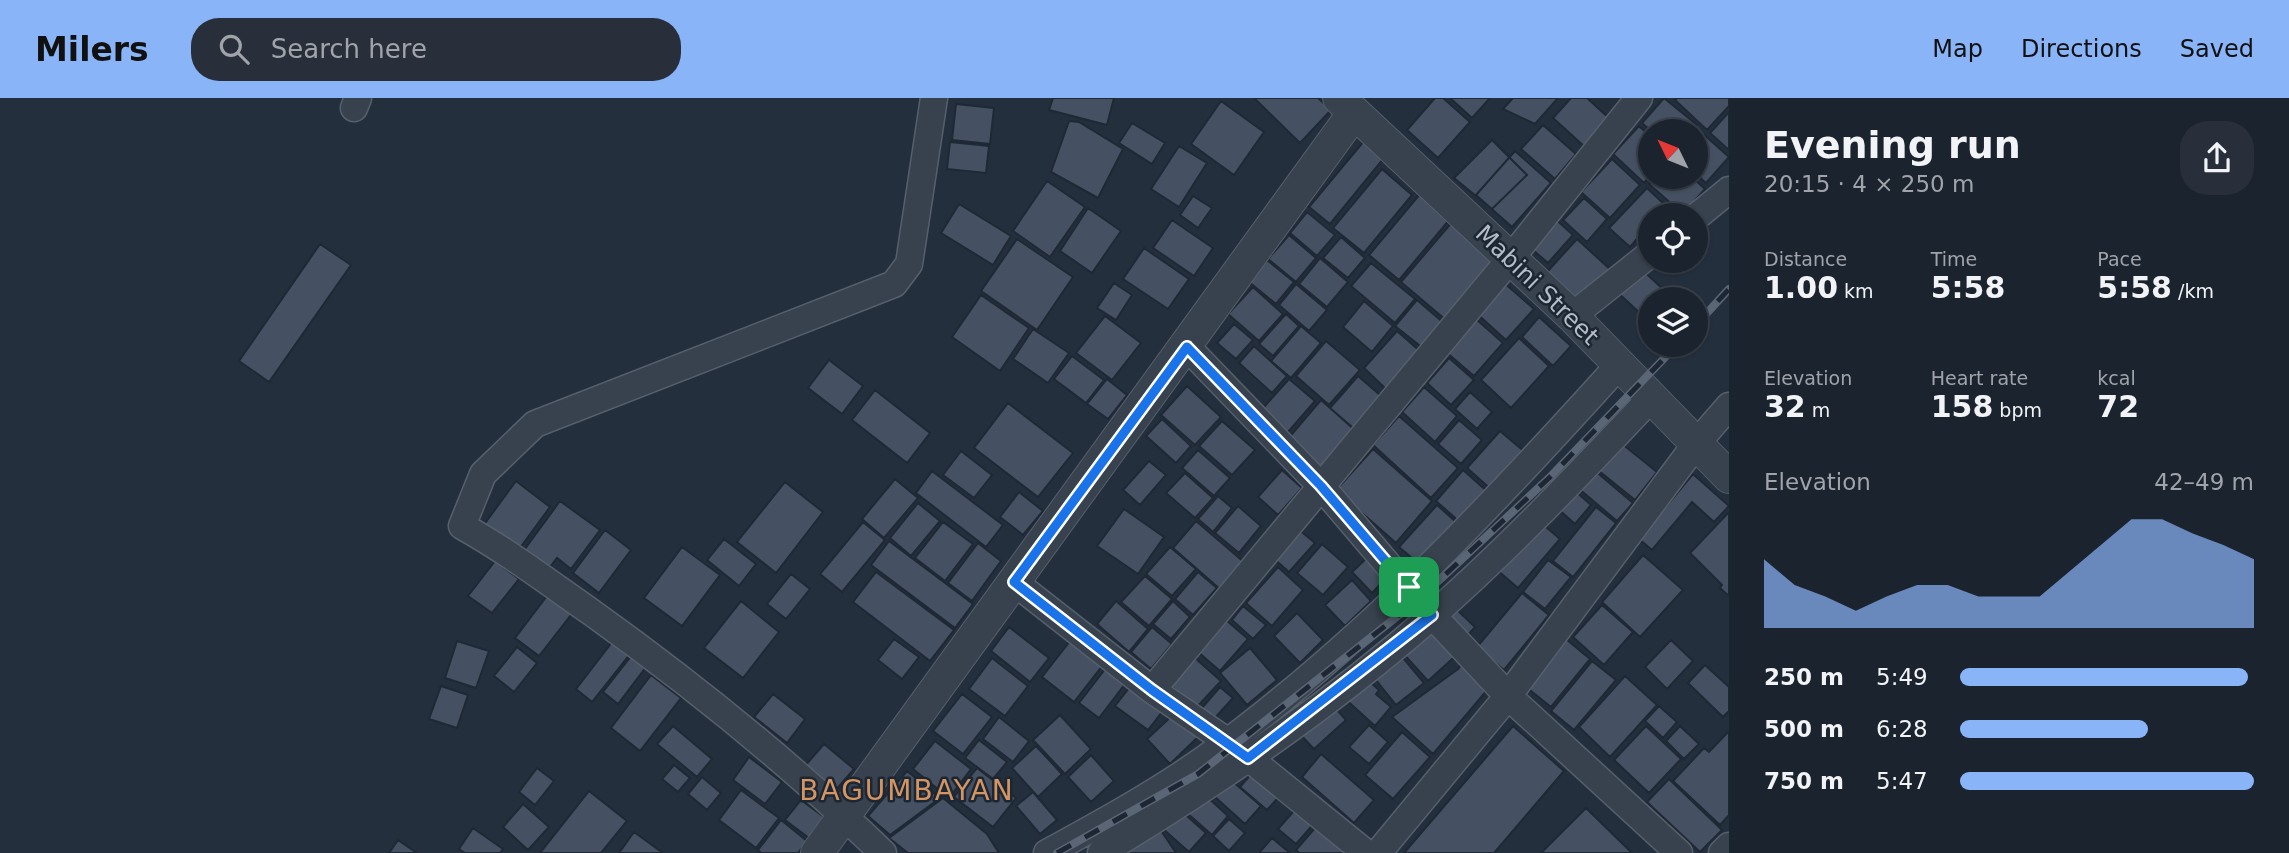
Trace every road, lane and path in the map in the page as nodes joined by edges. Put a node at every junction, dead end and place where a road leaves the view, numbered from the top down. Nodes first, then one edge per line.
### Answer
1 (934, 98) edge
2 (1639, 98) edge
3 (1353, 103) edge
4 (1729, 190) edge
5 (1708, 207) edge
6 (1511, 258) junction
7 (1638, 264) edge
8 (1572, 316) junction
9 (1187, 347) junction
10 (1619, 365) junction
11 (1652, 397) junction
12 (1729, 405) edge
13 (1696, 444) junction
14 (1729, 477) edge
15 (1321, 486) junction
16 (1014, 582) junction
17 (1409, 587) junction
18 (1432, 615) junction
19 (1152, 690) junction
20 (1508, 696) junction
21 (1228, 741) junction
22 (1248, 758) junction
23 (844, 816) junction
24 (1729, 846) edge
25 (817, 853) edge
26 (883, 853) edge
27 (1048, 853) edge
28 (1101, 853) edge
29 (1366, 853) edge
30 (1378, 853) edge
31 (1679, 853) edge
32 (1722, 853) edge

1 - 23 street
2 - 6 street
3 - 6 street, Mabini Street
3 - 9 street
4 - 5 street
6 - 8 street, Mabini Street
6 - 15 street
7 - 8 street
8 - 10 street, Mabini Street
9 - 15 street
9 - 16 street
10 - 11 street, Mabini Street
10 - 17 street
11 - 13 street, Mabini Street
11 - 18 street
12 - 13 street
13 - 14 street, Mabini Street
13 - 20 street
15 - 17 street
15 - 19 street
16 - 19 street
16 - 23 street
17 - 18 street
17 - 21 street
18 - 20 street
18 - 22 street
19 - 21 street
20 - 30 street
20 - 31 street
21 - 22 street
21 - 27 street
22 - 28 street
22 - 29 street
23 - 25 street
23 - 26 street
24 - 32 street

